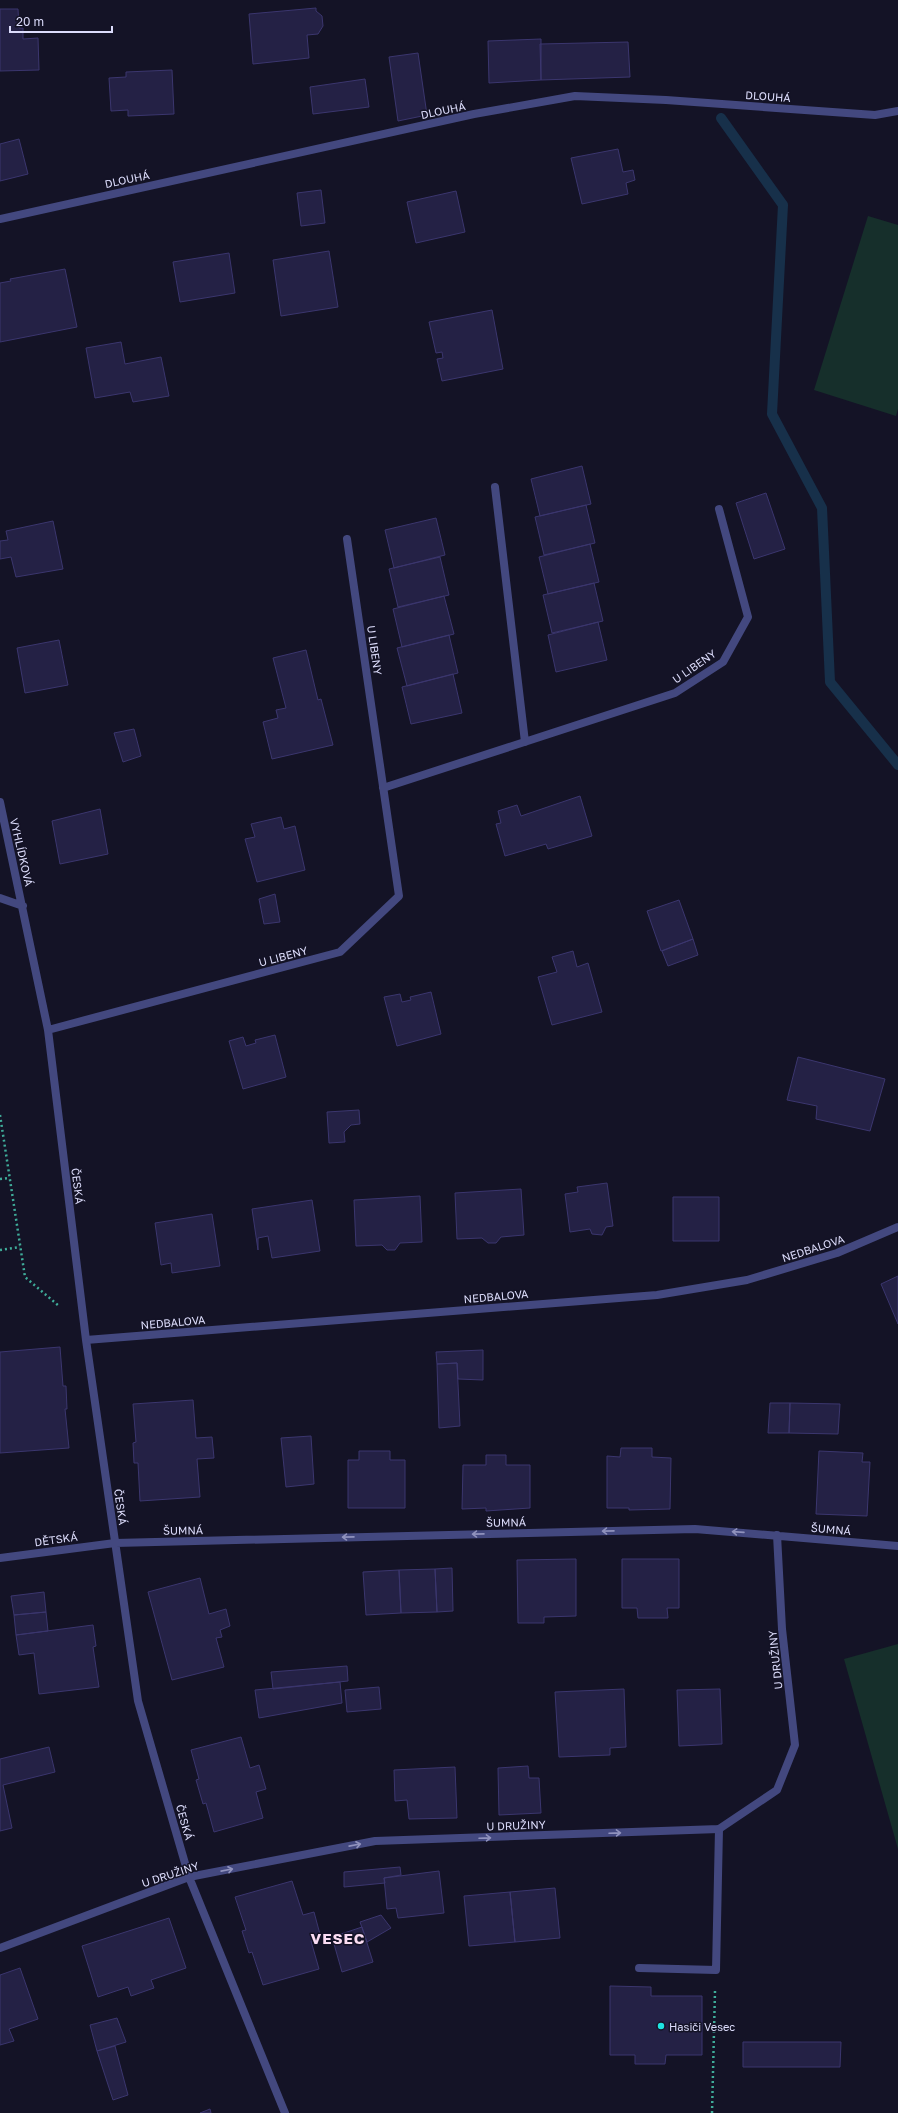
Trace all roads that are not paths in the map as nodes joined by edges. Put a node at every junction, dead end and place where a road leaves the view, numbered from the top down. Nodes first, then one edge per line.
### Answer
1 (898, 111) edge
2 (0, 218) edge
3 (495, 487) dead end
4 (719, 509) dead end
5 (347, 539) dead end
6 (525, 742) junction
7 (383, 788) junction
8 (0, 802) edge
9 (0, 898) edge
10 (23, 906) junction
11 (48, 1030) junction
12 (898, 1227) edge
13 (86, 1340) junction
14 (777, 1535) junction
15 (115, 1542) junction
16 (898, 1546) edge
17 (0, 1558) edge
18 (719, 1829) junction
19 (189, 1877) junction
20 (0, 1948) edge
21 (639, 1968) dead end
22 (285, 2113) edge

1 - 2 street, DLOUHÁ
3 - 6 street
4 - 6 street, U LIBENY
5 - 7 street, U LIBENY
6 - 7 street, U LIBENY
7 - 11 street, U LIBENY
8 - 10 street, VYHLÍDKOVÁ
9 - 10 street
10 - 11 street, ČESKÁ
11 - 13 street, ČESKÁ
12 - 13 street, NEDBALOVA
13 - 15 street, ČESKÁ
14 -> 15 street, ŠUMNÁ
14 - 16 street, ŠUMNÁ
14 - 18 street, U DRUŽINY
15 - 17 street, DĚTSKÁ
15 - 19 street, ČESKÁ
19 -> 18 street, U DRUŽINY
18 - 21 street
19 - 20 street, U DRUŽINY
19 - 22 street, ČESKÁ

